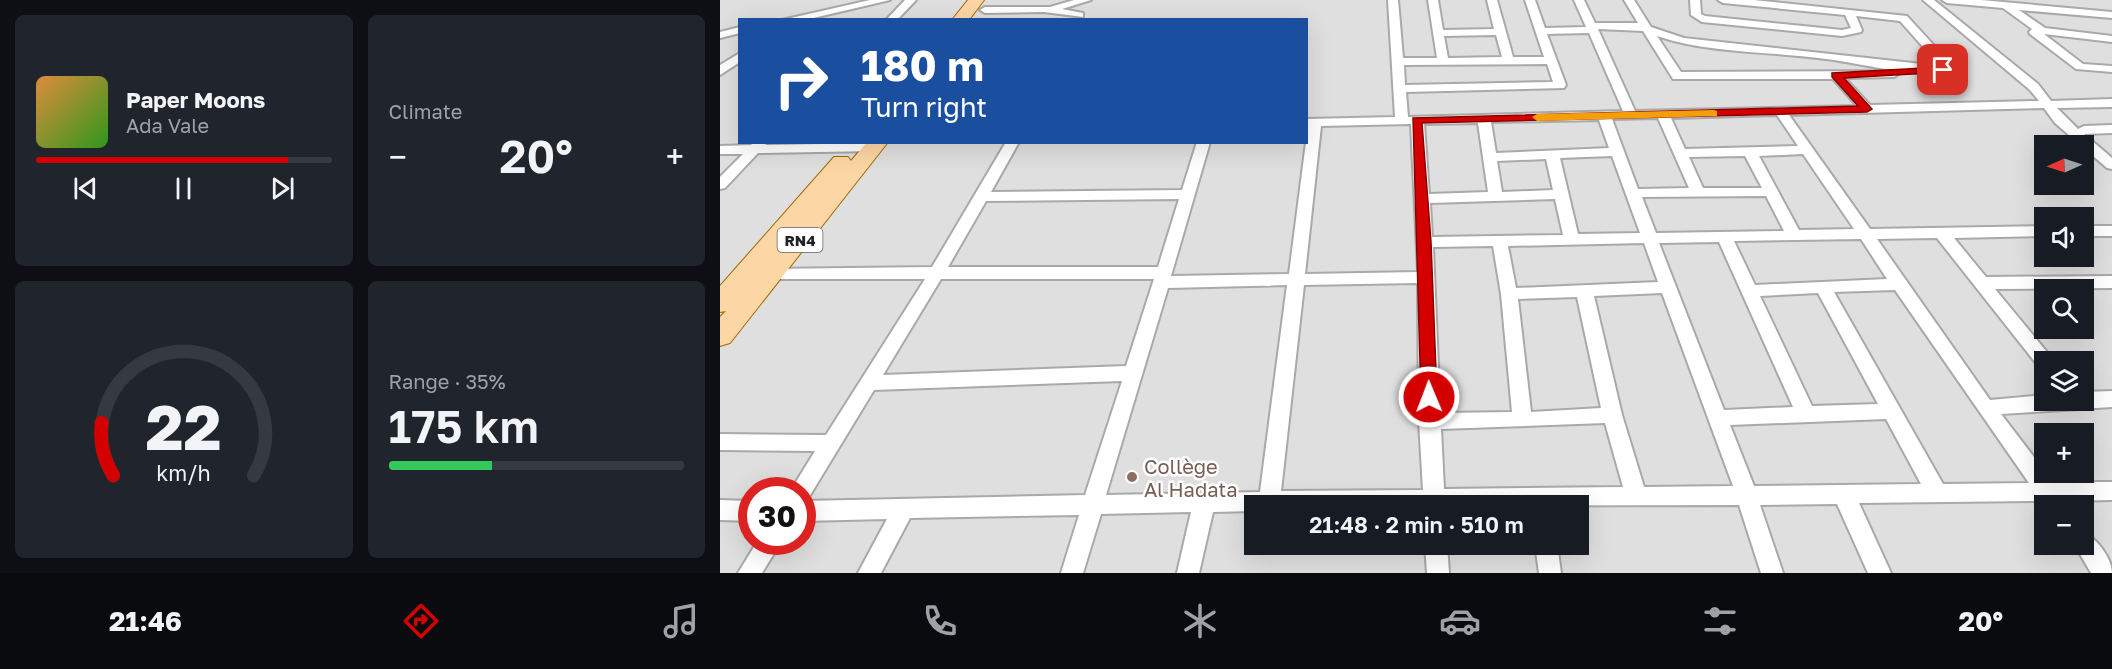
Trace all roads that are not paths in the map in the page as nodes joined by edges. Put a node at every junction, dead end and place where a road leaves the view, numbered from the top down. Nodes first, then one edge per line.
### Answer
1 (885, 0) edge
2 (911, 0) edge
3 (1086, 0) edge
4 (1393, 0) edge
5 (1433, 0) edge
6 (1492, 0) edge
7 (1530, 0) edge
8 (1579, 0) edge
9 (1629, 0) edge
10 (1695, 0) edge
11 (1723, 0) edge
12 (1928, 0) edge
13 (1936, 0) edge
14 (1947, 0) edge
15 (2104, 0) edge
16 (1752, 1) edge
17 (2010, 3) edge
18 (2061, 5) edge
19 (983, 7) edge
20 (2112, 8) edge
21 (1044, 9) junction
22 (1849, 12) junction
23 (2112, 15) edge
24 (1077, 17) edge
25 (797, 18) edge
26 (893, 18) edge
27 (964, 18) edge
28 (1645, 27) junction
29 (1592, 28) junction
30 (738, 30) edge
31 (1541, 31) junction
32 (2042, 31) junction
33 (1500, 32) junction
34 (1439, 33) junction
35 (720, 35) edge
36 (2112, 39) edge
37 (738, 58) edge
38 (1508, 60) junction
39 (1552, 60) junction
40 (1443, 61) junction
41 (1399, 62) junction
42 (2112, 69) edge
43 (1937, 70) junction
44 (720, 71) edge
45 (1837, 75) junction
46 (1400, 89) junction
47 (2112, 103) edge
48 (2054, 106) junction
49 (1867, 109) junction
50 (1781, 112) junction
51 (1663, 115) junction
52 (1604, 116) junction
53 (1631, 116) junction
54 (1484, 118) junction
55 (1410, 120) junction
56 (1311, 123) edge
57 (2112, 129) edge
58 (2084, 130) junction
59 (1012, 144) edge
60 (1203, 144) edge
61 (863, 148) edge
62 (720, 150) edge
63 (753, 150) edge
64 (1808, 150) junction
65 (1618, 152) junction
66 (1750, 152) junction
67 (2112, 152) edge
68 (1681, 153) junction
69 (1552, 155) junction
70 (1489, 157) junction
71 (720, 159) edge
72 (2112, 165) edge
73 (720, 185) edge
74 (1698, 192) junction
75 (1770, 192) junction
76 (1634, 193) junction
77 (1188, 194) junction
78 (1563, 194) junction
79 (983, 197) junction
80 (1496, 197) junction
81 (1422, 199) junction
82 (2034, 231) edge
83 (2094, 231) edge
84 (2112, 231) edge
85 (1941, 232) junction
86 (1867, 234) junction
87 (1794, 235) junction
88 (1724, 236) junction
89 (1650, 238) junction
90 (1572, 241) junction
91 (1425, 242) junction
92 (1500, 242) junction
93 (937, 272) junction
94 (772, 273) junction
95 (1162, 277) junction
96 (1426, 277) junction
97 (1296, 279) junction
98 (2112, 282) edge
99 (1983, 283) junction
100 (1900, 284) junction
101 (1668, 287) junction
102 (1823, 288) junction
103 (1584, 291) junction
104 (1751, 291) junction
105 (1509, 294) junction
106 (720, 303) edge
107 (720, 336) edge
108 (2036, 351) edge
109 (1133, 373) junction
110 (868, 383) junction
111 (2112, 399) edge
112 (2094, 400) edge
113 (2034, 404) edge
114 (1985, 408) junction
115 (1892, 411) junction
116 (1806, 414) junction
117 (1612, 416) junction
118 (1717, 418) junction
119 (1522, 420) junction
120 (1429, 421) junction
121 (720, 442) edge
122 (832, 442) junction
123 (810, 477) edge
124 (2112, 491) edge
125 (1938, 494) junction
126 (1270, 495) edge
127 (1434, 495) edge
128 (1844, 495) junction
129 (2050, 495) edge
130 (2082, 495) edge
131 (1747, 496) junction
132 (1636, 497) junction
133 (2034, 498) edge
134 (1589, 499) edge
135 (1244, 501) edge
136 (1204, 502) junction
137 (1092, 504) junction
138 (904, 508) junction
139 (720, 510) edge
140 (738, 510) edge
141 (816, 511) edge
142 (761, 555) edge
143 (1437, 555) edge
144 (1548, 555) edge
145 (2092, 555) edge
146 (749, 573) edge
147 (869, 573) edge
148 (1072, 573) edge
149 (1188, 573) edge
150 (1438, 573) edge
151 (1550, 573) edge
152 (1772, 573) edge
153 (1880, 573) edge
154 (2104, 573) edge

1 - 25 street
2 - 26 street
3 - 21 street
3 - 24 street
4 - 41 street
5 - 34 street
6 - 33 street
7 - 31 street
8 - 29 street
9 - 28 street
10 - 22 street
11 - 16 street
12 - 48 street
13 - 48 street
14 - 17 street
15 - 20 street
16 - 22 street
17 - 18 street
17 - 32 street
18 - 20 street
18 - 23 street
19 - 21 street
19 - 27 main road
21 - 24 street
22 - 43 street
28 - 29 street
28 - 43 street
28 - 45 street
29 - 31 street
29 - 53 street
30 - 35 street
31 - 39 street
32 - 36 street
32 - 42 street
33 - 34 street
33 - 38 street
34 - 40 street
37 - 44 street
38 - 39 street
38 - 40 street
39 - 46 street
40 - 41 street
41 - 46 street
43 - 45 street
45 - 49 street
46 - 55 street
47 - 48 street
48 - 49 street
48 - 58 street
48 - 72 street
49 - 50 street
50 - 51 street
50 - 64 street
51 - 53 street
51 - 68 street
52 - 53 street
52 - 54 street
52 - 65 street
54 - 55 street
54 - 70 street
55 - 56 street
55 - 81 street
56 - 97 street
57 - 58 street
58 - 67 street
59 - 79 street
60 - 77 street
61 - 63 street
61 - 94 main road, RN4
61 - 106 main road, RN4
62 - 63 street
63 - 71 street
63 - 73 street
64 - 66 street
64 - 86 street
65 - 69 street
65 - 76 street
66 - 68 street
66 - 75 street
68 - 74 street
69 - 70 street
69 - 78 street
70 - 80 street
74 - 75 street
74 - 76 street
75 - 87 street
76 - 89 street
77 - 79 street
77 - 95 street
78 - 80 street
78 - 90 street
79 - 93 street
80 - 81 street
81 - 91 street
82 - 85 street
83 - 84 street
85 - 86 street
85 - 99 street
86 - 87 street
86 - 100 street
87 - 88 street
88 - 89 street
88 - 104 street
89 - 90 street
89 - 101 street
90 - 92 street
91 - 92 street
91 - 96 street
92 - 105 street
93 - 94 street
93 - 95 street
93 - 110 street
94 - 107 main road, RN4
95 - 97 street
95 - 109 street
96 - 97 street
96 - 120 street
97 - 126 street
98 - 99 street
99 - 108 street
100 - 102 street
100 - 114 street
101 - 103 street
101 - 118 street
102 - 104 street
102 - 115 street
103 - 105 street
103 - 117 street
104 - 116 street
105 - 119 street
109 - 110 street
109 - 137 street
110 - 122 street
111 - 112 street
113 - 114 street
114 - 129 street
115 - 116 street
115 - 125 street
116 - 118 street
117 - 119 street
117 - 132 street
118 - 131 street
119 - 120 street
120 - 127 street
121 - 122 street
122 - 123 street
124 - 130 street
125 - 128 street
125 - 133 street
128 - 131 street
128 - 153 street
131 - 132 street
131 - 152 street
132 - 134 street
135 - 136 street
136 - 137 street
136 - 149 street
137 - 138 street
137 - 148 street
138 - 141 street
138 - 147 street
139 - 140 street
142 - 146 street
143 - 150 street
144 - 151 street
145 - 154 street

